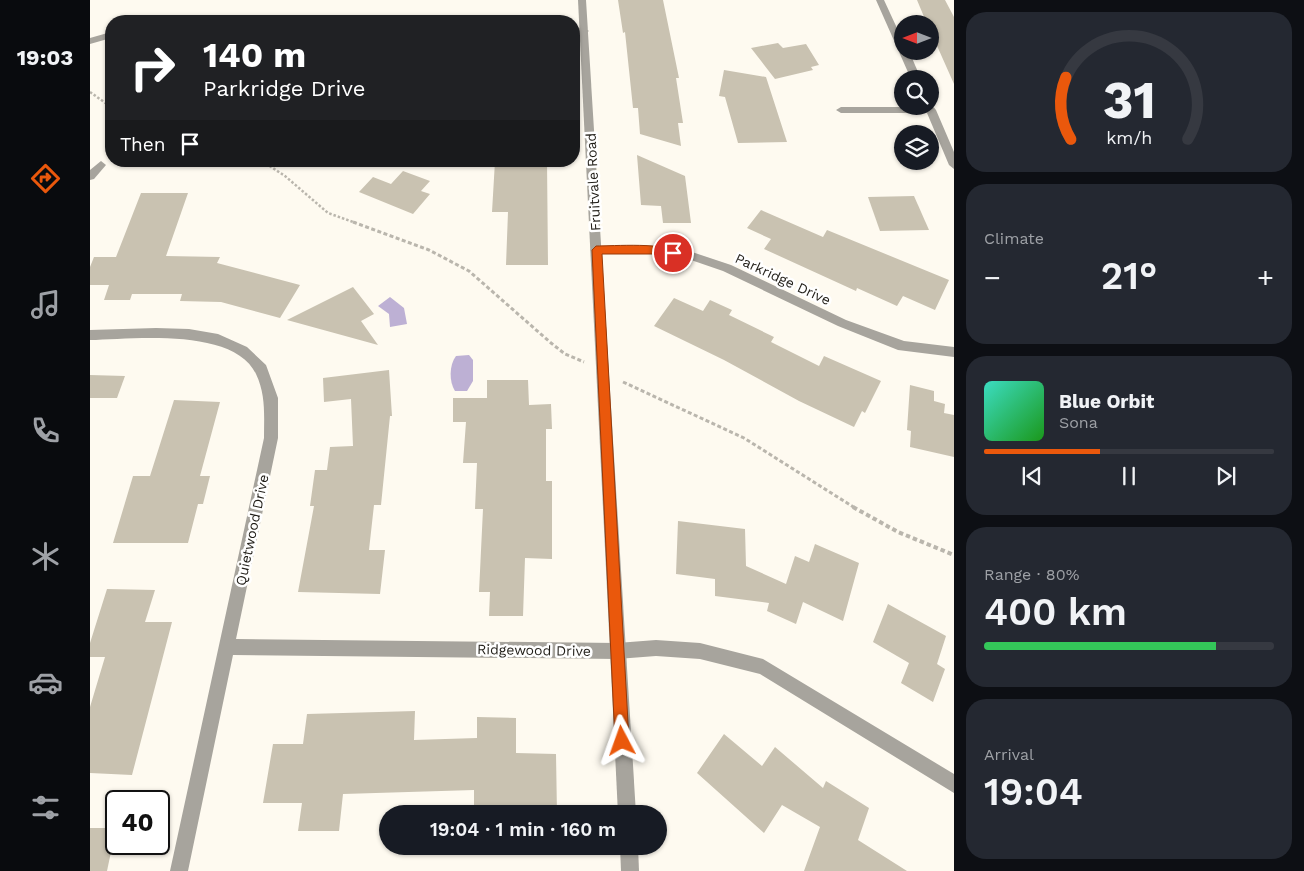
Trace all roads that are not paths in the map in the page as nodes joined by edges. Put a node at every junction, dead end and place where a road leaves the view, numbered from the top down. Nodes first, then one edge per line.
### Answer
1 (582, 0) edge
2 (880, 0) edge
3 (580, 21) edge
4 (894, 30) edge
5 (105, 37) edge
6 (90, 41) edge
7 (580, 44) edge
8 (894, 109) edge
9 (841, 110) dead end
10 (933, 115) edge
11 (101, 165) dead end
12 (954, 165) edge
13 (90, 176) edge
14 (596, 250) junction
15 (90, 335) edge
16 (954, 352) edge
17 (228, 647) junction
18 (617, 651) junction
19 (954, 784) edge
20 (626, 805) edge
21 (629, 855) edge
22 (179, 871) edge
23 (630, 871) edge

1 - 3 street, Fruitvale Road
2 - 4 street
5 - 6 street
7 - 14 street, Fruitvale Road
8 - 9 street
10 - 12 street
11 - 13 street
14 - 16 street, Parkridge Drive
14 - 18 street, Fruitvale Road
15 - 17 street, Quietwood Drive
17 - 18 street, Ridgewood Drive
17 - 22 street, Quietwood Drive
18 - 19 street, Ridgewood Drive
18 - 20 street, Fruitvale Road
21 - 23 street

